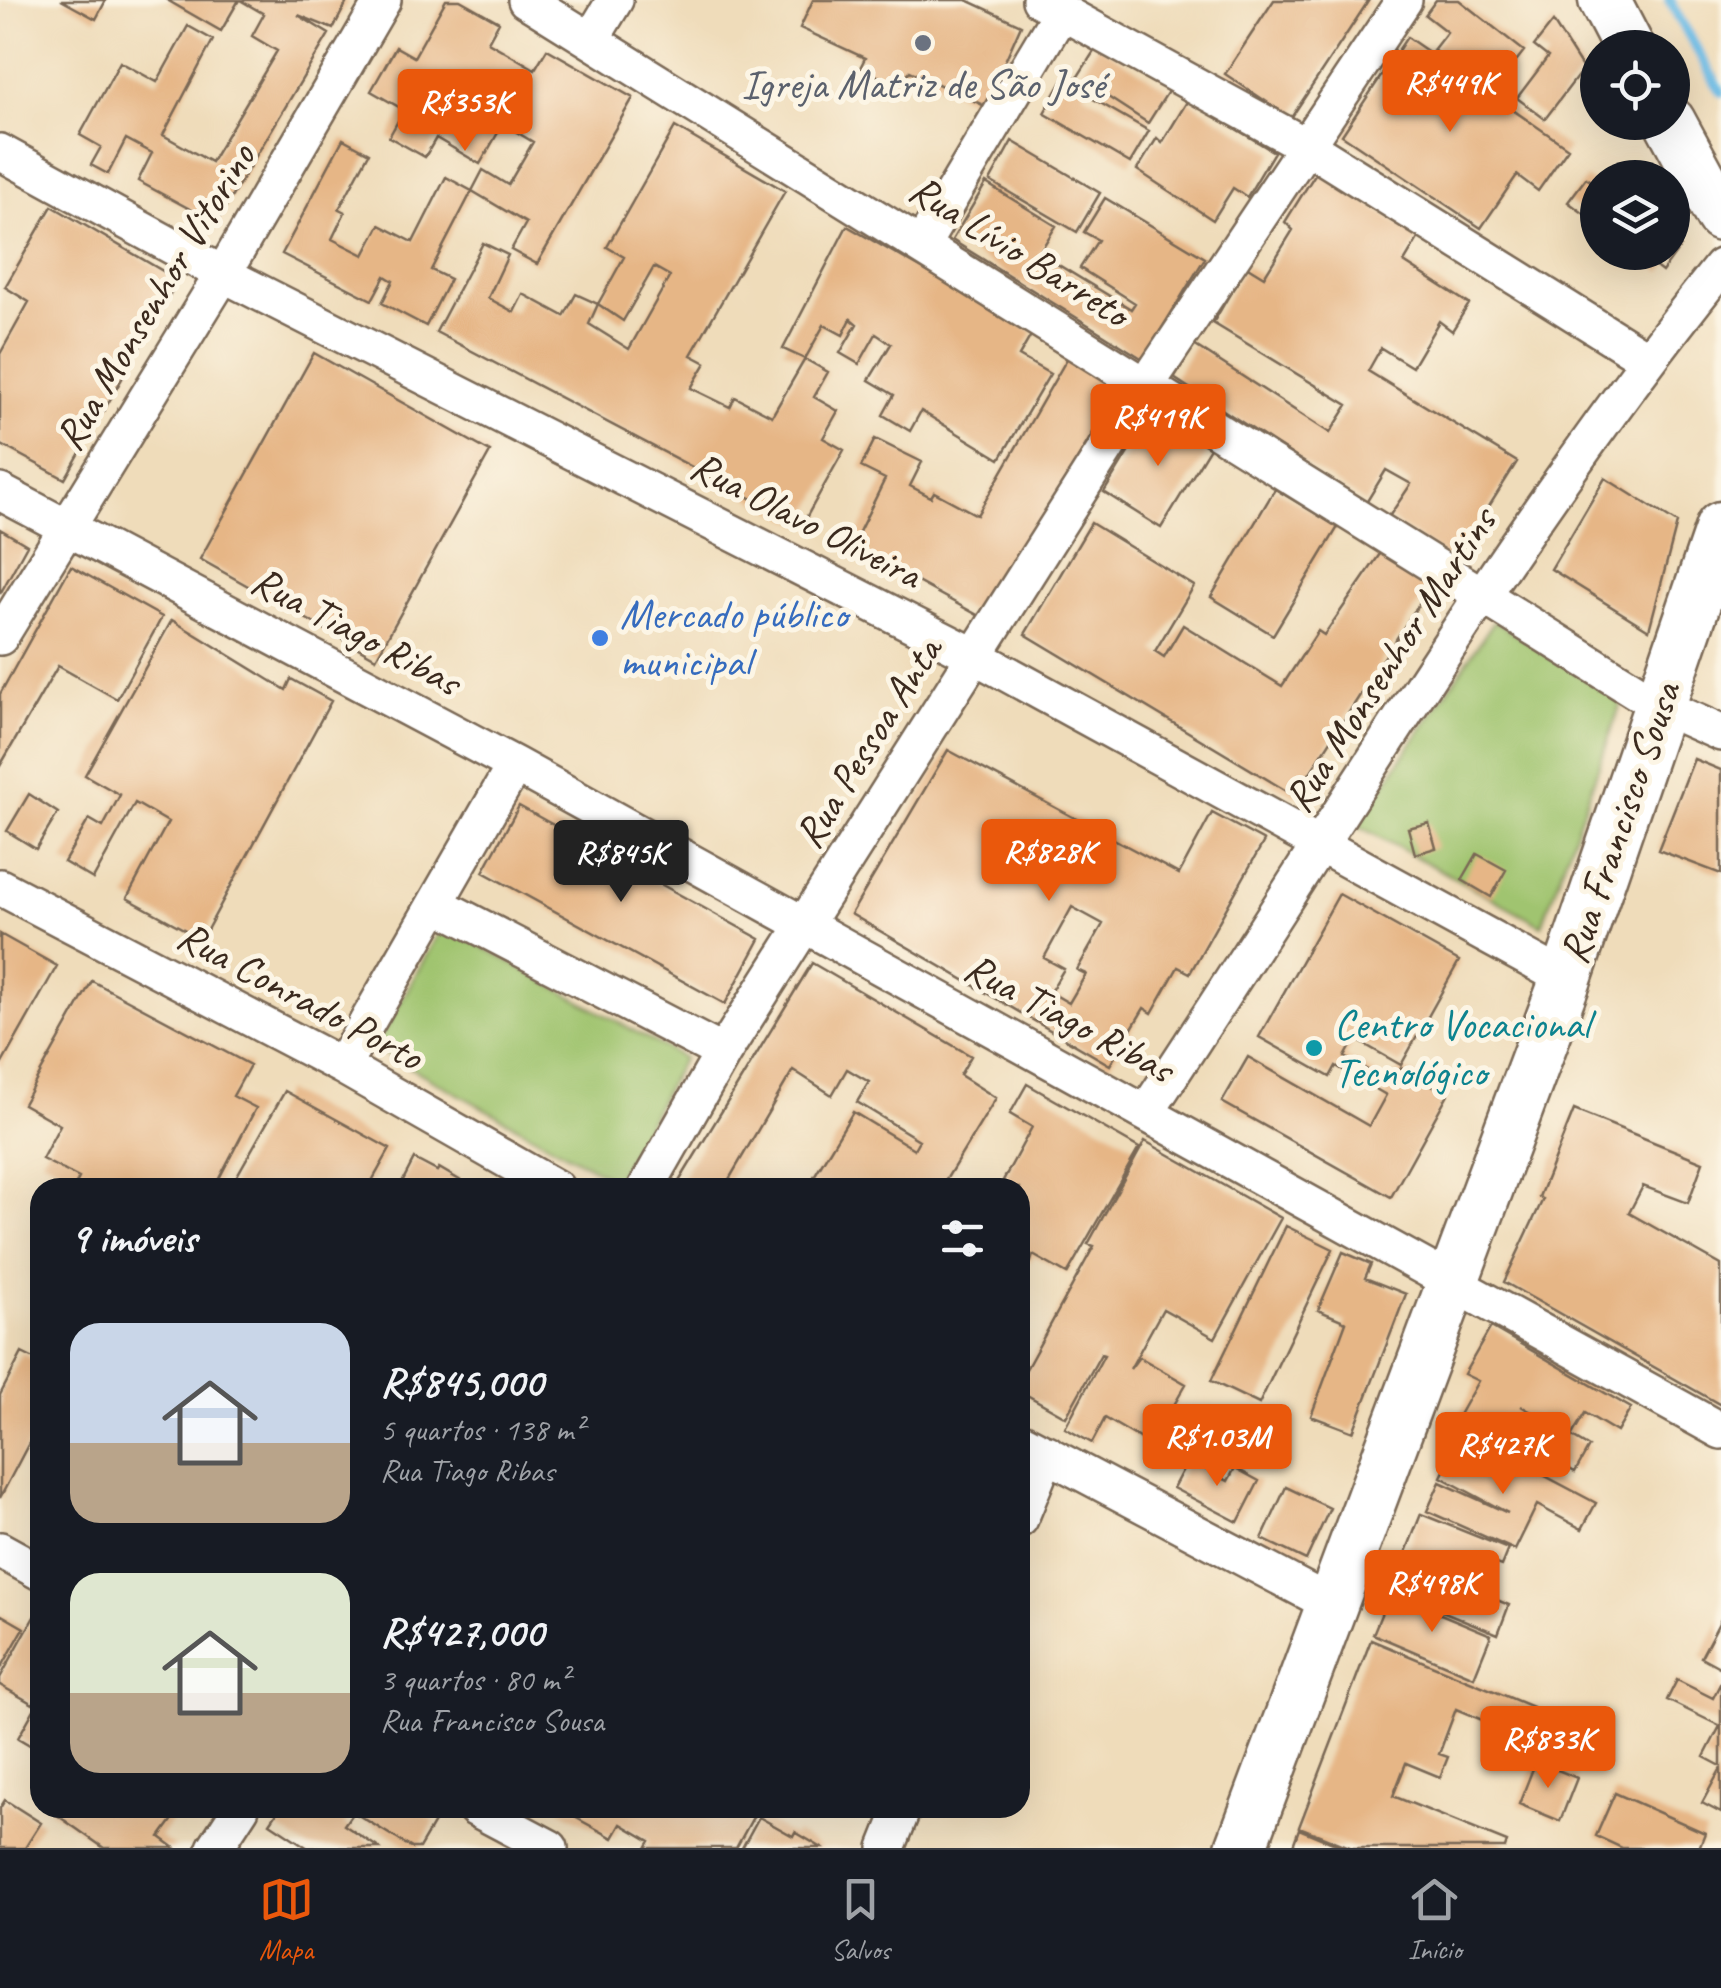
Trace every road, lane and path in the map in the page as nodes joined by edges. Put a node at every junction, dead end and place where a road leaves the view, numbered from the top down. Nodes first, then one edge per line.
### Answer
1 (383, 0) edge
2 (526, 0) edge
3 (615, 0) edge
4 (1404, 0) edge
5 (1604, 0) edge
6 (1050, 6) edge
7 (1620, 30) edge
8 (592, 38) junction
9 (1680, 140) edge
10 (1308, 147) junction
11 (0, 152) edge
12 (1721, 216) edge
13 (923, 244) junction
14 (1721, 267) edge
15 (223, 274) junction
16 (1647, 359) junction
17 (1147, 384) junction
18 (0, 492) edge
19 (1721, 527) edge
20 (67, 529) junction
21 (1483, 594) junction
22 (0, 637) edge
23 (974, 656) junction
24 (1660, 706) junction
25 (1721, 733) edge
26 (515, 765) junction
27 (1324, 843) junction
28 (0, 887) edge
29 (436, 904) junction
30 (807, 927) junction
31 (1566, 979) junction
32 (723, 1054) junction
33 (342, 1066) junction
34 (1147, 1111) junction
35 (538, 1178) edge
36 (652, 1178) edge
37 (1452, 1280) junction
38 (1721, 1431) edge
39 (1033, 1447) edge
40 (0, 1550) edge
41 (30, 1566) edge
42 (1329, 1603) junction
43 (234, 1818) edge
44 (494, 1818) edge
45 (899, 1818) edge
46 (215, 1848) edge
47 (550, 1848) edge
48 (887, 1848) edge
49 (1241, 1848) edge

1 - 15 street, Rua Monsenhor Vitorino
2 - 8 street, Rua Lívio Barreto
3 - 8 street
4 - 10 street, Rua Pessoa Anta
5 - 7 street
6 - 10 street
6 - 13 street
8 - 13 street, Rua Lívio Barreto
9 - 12 street
10 - 16 street
10 - 17 street, Rua Pessoa Anta
11 - 15 street, Rua Olavo Oliveira
13 - 17 street, Rua Lívio Barreto
14 - 16 street, Rua Monsenhor Martins
15 - 20 street, Rua Monsenhor Vitorino
15 - 23 street, Rua Olavo Oliveira
16 - 21 street, Rua Monsenhor Martins
17 - 21 street, Rua Lívio Barreto
17 - 23 street, Rua Pessoa Anta
18 - 20 street, Rua Tiago Ribas
19 - 24 street, Rua Francisco Sousa
20 - 22 street, Rua Monsenhor Vitorino
20 - 26 street, Rua Tiago Ribas
21 - 24 street, Rua Lívio Barreto
21 - 27 street, Rua Monsenhor Martins
23 - 27 street, Rua Olavo Oliveira
23 - 30 street, Rua Pessoa Anta
24 - 25 street, Rua Lívio Barreto
24 - 31 street, Rua Francisco Sousa
26 - 29 street
26 - 30 street, Rua Tiago Ribas
27 - 31 street, Rua Olavo Oliveira
27 - 34 street, Rua Monsenhor Martins
28 - 33 street, Rua Conrado Porto
29 - 32 street
29 - 33 street
30 - 32 street, Rua Pessoa Anta
30 - 34 street, Rua Tiago Ribas
31 - 37 street, Rua Francisco Sousa
32 - 36 street, Rua Pessoa Anta
33 - 35 street, Rua Conrado Porto
34 - 37 street, Rua Tiago Ribas
37 - 38 street, Rua Tiago Ribas
37 - 42 street, Rua Francisco Sousa
39 - 42 street
40 - 41 street
42 - 49 street, Rua Francisco Sousa
43 - 46 street
44 - 47 street
45 - 48 street

